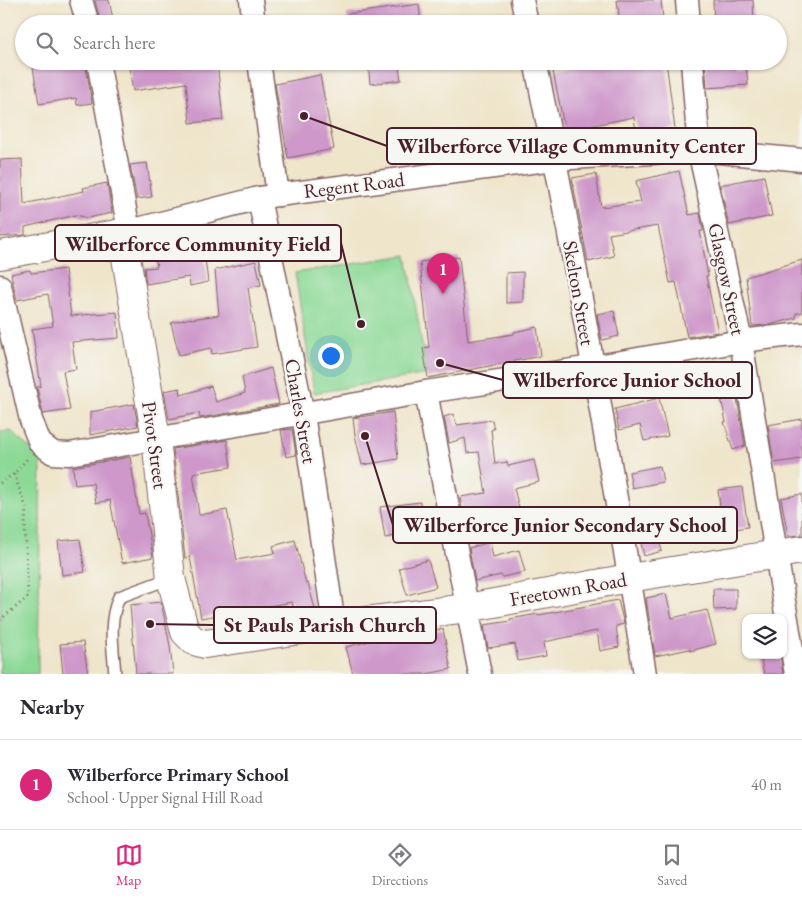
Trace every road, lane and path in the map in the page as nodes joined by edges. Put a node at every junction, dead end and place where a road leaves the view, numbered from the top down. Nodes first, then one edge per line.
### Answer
1 (81, 0) edge
2 (251, 0) edge
3 (522, 0) edge
4 (687, 0) edge
5 (85, 15) edge
6 (253, 15) edge
7 (525, 15) edge
8 (688, 15) edge
9 (99, 70) edge
10 (260, 70) edge
11 (537, 70) edge
12 (693, 70) edge
13 (699, 150) junction
14 (555, 160) junction
15 (802, 160) edge
16 (268, 197) junction
17 (126, 232) junction
18 (0, 255) edge
19 (0, 286) edge
20 (802, 334) edge
21 (741, 341) junction
22 (592, 367) junction
23 (426, 392) junction
24 (303, 414) junction
25 (156, 439) junction
26 (40, 443) junction
27 (14, 474) junction
28 (0, 484) edge
29 (790, 552) edge
30 (171, 578) junction
31 (629, 578) junction
32 (467, 608) junction
33 (0, 620) edge
34 (334, 624) junction
35 (205, 644) joint
36 (116, 674) edge
37 (480, 674) edge
38 (644, 674) edge
39 (796, 674) edge

1 - 5 street
2 - 6 street
3 - 7 street
4 - 8 street
9 - 17 street
10 - 16 street, Charles Street
11 - 14 street, Skelton Street
12 - 13 street, Glasgow Street
13 - 14 street, Regent Road
13 - 15 street, Regent Road
13 - 21 street, Glasgow Street
14 - 16 street, Regent Road
14 - 22 street, Skelton Street
16 - 17 street, Regent Road
16 - 24 street, Charles Street
17 - 18 street, Regent Road
17 - 25 street, Pivot Street
19 - 26 street
20 - 21 street
21 - 22 street
21 - 29 street, Glasgow Street
22 - 23 street
22 - 31 street, Skelton Street
23 - 24 street
23 - 32 street
24 - 25 street
24 - 34 street, Charles Street
25 - 26 street
25 - 30 street, Pivot Street
26 - 27 path
27 - 28 path
27 - 33 path
29 - 31 street, Freetown Road
29 - 39 street, Glasgow Street
30 - 35 street, Pivot Street
30 - 36 lane
31 - 32 street, Freetown Road
31 - 38 street, Skelton Street
32 - 34 street, Freetown Road
32 - 37 street
34 - 35 street, Freetown Road

